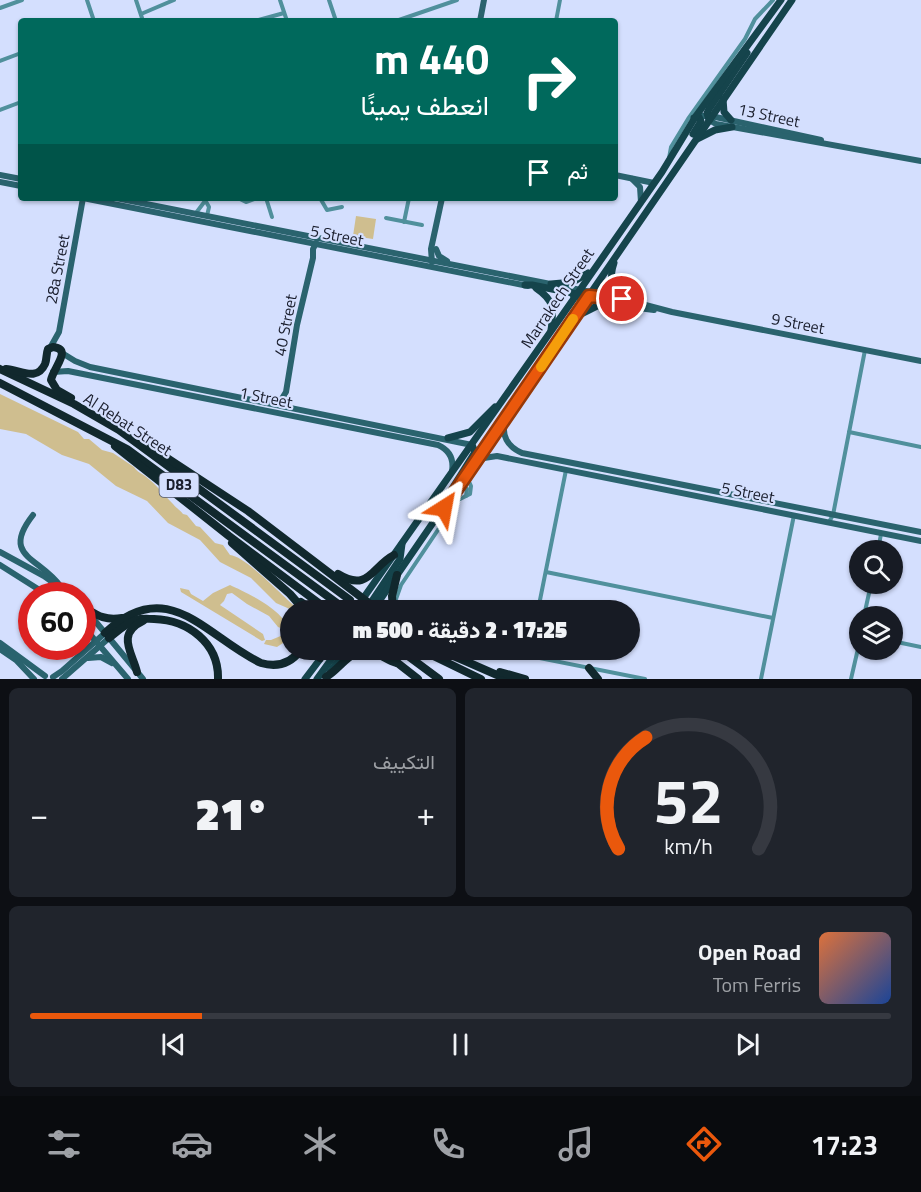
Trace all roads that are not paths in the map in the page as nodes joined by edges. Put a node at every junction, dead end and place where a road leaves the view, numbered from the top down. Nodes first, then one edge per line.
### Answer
1 (22, 0) edge
2 (87, 0) edge
3 (136, 0) edge
4 (174, 0) edge
5 (280, 0) edge
6 (329, 0) edge
7 (457, 0) edge
8 (484, 0) edge
9 (560, 0) edge
10 (774, 0) edge
11 (781, 0) edge
12 (792, 0) edge
13 (0, 8) edge
14 (284, 11) junction
15 (140, 12) junction
16 (93, 18) edge
17 (142, 18) edge
18 (263, 18) edge
19 (286, 18) edge
20 (335, 18) edge
21 (405, 18) edge
22 (481, 18) edge
23 (557, 18) edge
24 (755, 36) junction
25 (18, 54) edge
26 (0, 60) edge
27 (723, 99) junction
28 (18, 103) edge
29 (0, 110) edge
30 (695, 117) junction
31 (709, 117) junction
32 (731, 124) junction
33 (692, 142) junction
34 (669, 160) junction
35 (921, 161) edge
36 (677, 165) junction
37 (0, 175) edge
38 (618, 176) edge
39 (18, 177) edge
40 (631, 179) junction
41 (0, 182) edge
42 (654, 183) junction
43 (18, 185) edge
44 (83, 201) edge
45 (92, 201) edge
46 (105, 201) edge
47 (148, 201) edge
48 (205, 201) edge
49 (206, 201) edge
50 (267, 201) edge
51 (321, 201) edge
52 (408, 201) edge
53 (443, 201) edge
54 (641, 202) junction
55 (342, 207) dead end
56 (82, 211) junction
57 (196, 213) junction
58 (163, 214) junction
59 (207, 216) junction
60 (272, 217) dead end
61 (386, 218) dead end
62 (404, 222) junction
63 (422, 225) dead end
64 (314, 244) junction
65 (610, 245) junction
66 (326, 247) junction
67 (366, 247) junction
68 (433, 249) junction
69 (371, 255) junction
70 (616, 255) junction
71 (415, 257) junction
72 (313, 258) junction
73 (431, 261) junction
74 (453, 265) junction
75 (594, 268) junction
76 (435, 269) junction
77 (550, 284) junction
78 (525, 285) junction
79 (536, 288) junction
80 (583, 295) junction
81 (622, 299) junction
82 (615, 305) junction
83 (670, 312) junction
84 (573, 319) junction
85 (58, 332) junction
86 (550, 333) junction
87 (561, 336) junction
88 (50, 348) junction
89 (865, 350) junction
90 (62, 351) junction
91 (921, 361) edge
92 (1, 370) edge
93 (52, 372) junction
94 (112, 380) junction
95 (160, 382) junction
96 (0, 383) edge
97 (286, 392) junction
98 (74, 404) junction
99 (272, 404) junction
100 (500, 404) junction
101 (284, 406) junction
102 (511, 410) junction
103 (288, 415) junction
104 (849, 432) junction
105 (99, 434) junction
106 (448, 438) junction
107 (133, 440) junction
108 (472, 445) junction
109 (921, 447) edge
110 (599, 469) junction
111 (566, 470) junction
112 (467, 473) junction
113 (451, 476) junction
114 (597, 476) junction
115 (460, 484) junction
116 (465, 496) junction
117 (444, 508) junction
118 (33, 515) dead end
119 (794, 515) junction
120 (833, 515) junction
121 (829, 522) junction
122 (881, 532) junction
123 (921, 532) edge
124 (229, 536) junction
125 (880, 540) edge
126 (921, 541) edge
127 (402, 544) junction
128 (0, 552) edge
129 (394, 555) junction
130 (0, 565) edge
131 (322, 567) junction
132 (546, 572) junction
133 (397, 575) junction
134 (27, 582) edge
135 (53, 582) edge
136 (57, 582) edge
137 (290, 594) junction
138 (295, 600) edge
139 (299, 600) edge
140 (315, 600) edge
141 (333, 600) edge
142 (350, 600) dead end
143 (359, 600) edge
144 (371, 600) edge
145 (372, 600) edge
146 (374, 600) edge
147 (392, 600) edge
148 (396, 600) edge
149 (540, 600) edge
150 (96, 615) edge
151 (123, 617) junction
152 (773, 618) junction
153 (150, 619) junction
154 (96, 623) edge
155 (107, 636) junction
156 (96, 640) edge
157 (0, 643) edge
158 (99, 643) junction
159 (903, 643) edge
160 (96, 645) edge
161 (921, 647) edge
162 (0, 649) edge
163 (96, 657) edge
164 (78, 660) edge
165 (79, 660) edge
166 (289, 660) edge
167 (319, 660) edge
168 (331, 660) edge
169 (338, 660) edge
170 (393, 660) edge
171 (413, 660) edge
172 (442, 660) edge
173 (462, 660) edge
174 (549, 660) edge
175 (855, 660) edge
176 (397, 663) junction
177 (117, 666) junction
178 (476, 666) junction
179 (589, 668) joint
180 (137, 672) junction
181 (218, 675) edge
182 (601, 676) edge
183 (42, 677) edge
184 (54, 678) edge
185 (325, 678) edge
186 (34, 679) edge
187 (62, 679) edge
188 (128, 679) edge
189 (143, 679) edge
190 (305, 679) edge
191 (317, 679) edge
192 (418, 679) edge
193 (439, 679) edge
194 (481, 679) edge
195 (507, 679) edge
196 (525, 679) edge
197 (645, 679) edge
198 (761, 679) edge
199 (851, 679) edge

1 - 13 street
2 - 16 street
3 - 15 street
4 - 15 street
5 - 14 street
6 - 20 street
7 - 21 street
8 - 22 street
9 - 23 street
10 - 34 street
11 - 24 main road, Marrakech Street
12 - 27 main road, Marrakech Street
14 - 18 street
14 - 19 street
15 - 17 street
24 - 30 main road, Marrakech Street
24 - 31 main road
25 - 26 street
27 - 31 main road, Marrakech Street
27 - 32 main road
28 - 29 street
30 - 31 street, 13 Street
30 - 34 main road, Marrakech Street
30 - 36 main road
31 - 32 street, 13 Street
31 - 33 main road, Marrakech Street
32 - 33 main road
32 - 35 street, 13 Street
33 - 36 main road, Marrakech Street
34 - 42 main road, Marrakech Street
36 - 70 main road, Marrakech Street
37 - 39 street
38 - 40 street
40 - 42 street
40 - 54 street
41 - 43 street
42 - 54 main road, Marrakech Street
44 - 56 street, 28a Street
45 - 56 street
46 - 58 street, 5 Street
47 - 57 street, 5 Street
48 - 57 street
49 - 59 street
50 - 60 street
51 - 55 street
52 - 62 street
53 - 68 street
54 - 65 main road, Marrakech Street
56 - 85 street, 28a Street
57 - 59 street, 5 Street
58 - 59 street
58 - 64 street, 5 Street
59 - 67 street, 5 Street
61 - 62 street
62 - 63 street
64 - 66 street, 5 Street
64 - 67 street
64 - 72 street, 40 Street
65 - 75 main road, Marrakech Street
65 - 80 main road
66 - 69 street, 5 Street
66 - 72 street
67 - 71 street, 5 Street
68 - 71 street
68 - 73 street
68 - 74 street
69 - 73 street
69 - 76 street, 5 Street
70 - 80 main road, Marrakech Street
70 - 81 main road
71 - 73 street, 5 Street
72 - 97 street, 40 Street
73 - 74 street, 5 Street
73 - 76 street
74 - 77 street, 5 Street
75 - 77 main road
75 - 80 main road, Marrakech Street
76 - 78 street, 5 Street
77 - 80 street, 5 Street
78 - 79 street, 5 Street
78 - 80 main road
79 - 80 street, 5 Street
79 - 86 main road
80 - 81 main road
80 - 82 street, 9 Street
80 - 84 main road, Marrakech Street
80 - 86 main road, Marrakech Street
80 - 87 main road
81 - 83 street, 9 Street
82 - 83 street, 9 Street
82 - 84 main road
83 - 89 street, 9 Street
84 - 87 main road, Marrakech Street
85 - 88 street, 28a Street
85 - 90 street, 28a Street
86 - 100 main road, Marrakech Street
87 - 102 main road, Marrakech Street
88 - 90 highway
88 - 92 highway
89 - 91 street, 9 Street
89 - 104 street
90 - 93 highway
90 - 95 street, 1 Street
92 - 98 highway, Al Rebat Street / D83
93 - 94 street, 1 Street
93 - 98 highway
94 - 95 street
94 - 103 street, 1 Street
95 - 99 street, 1 Street
96 - 105 highway, Al Rebat Street / D83
97 - 99 street
97 - 101 street, 40 Street
98 - 107 highway, Al Rebat Street / D83
99 - 101 street, 1 Street
100 - 106 main road
100 - 108 main road, Marrakech Street
101 - 103 street
101 - 106 street, 1 Street
102 - 110 street, 5 Street
102 - 112 main road, Marrakech Street
103 - 113 street, 1 Street
104 - 109 street
104 - 120 street
105 - 124 highway
105 - 141 highway, Al Rebat Street / D83
106 - 108 street, 1 Street
107 - 131 highway
107 - 142 highway, Al Rebat Street / D83
108 - 113 main road, Marrakech Street
108 - 117 main road
110 - 114 street
110 - 120 street, 5 Street
111 - 112 street, 5 Street
111 - 114 street, 5 Street
111 - 132 street
112 - 115 main road, Marrakech Street
112 - 116 street
113 - 127 main road, Marrakech Street
114 - 119 street, 5 Street
115 - 116 street
115 - 117 main road, Marrakech Street
116 - 148 street
117 - 133 main road, Marrakech Street
118 - 136 street
119 - 121 street, 5 Street
119 - 152 street
120 - 121 street
120 - 123 street, 5 Street
121 - 122 street, 5 Street
122 - 125 street
122 - 126 street, 5 Street
124 - 137 highway
124 - 140 highway
127 - 129 main road, Marrakech Street
127 - 145 main road
128 - 135 street
129 - 131 highway
129 - 144 main road, Marrakech Street
130 - 134 street
131 - 143 highway
132 - 149 street
132 - 152 street
133 - 146 main road, Marrakech Street
133 - 147 highway
137 - 138 highway
137 - 139 highway
150 - 151 highway
151 - 155 highway
151 - 166 highway
152 - 198 street
153 - 155 highway
153 - 180 highway
153 - 181 highway
154 - 155 street
155 - 158 street
155 - 180 street
156 - 158 street
157 - 183 street
158 - 160 street
158 - 177 street
159 - 161 street
162 - 186 street
163 - 177 street
164 - 184 street
165 - 187 street
167 - 190 main road
168 - 191 main road
169 - 185 main road
170 - 176 highway
171 - 193 highway
172 - 194 highway
173 - 178 highway
174 - 179 street
175 - 199 street
176 - 185 highway
176 - 192 highway
177 - 188 street
178 - 195 highway
178 - 196 highway
179 - 182 highway
180 - 189 street
182 - 197 street
183 - 184 street

